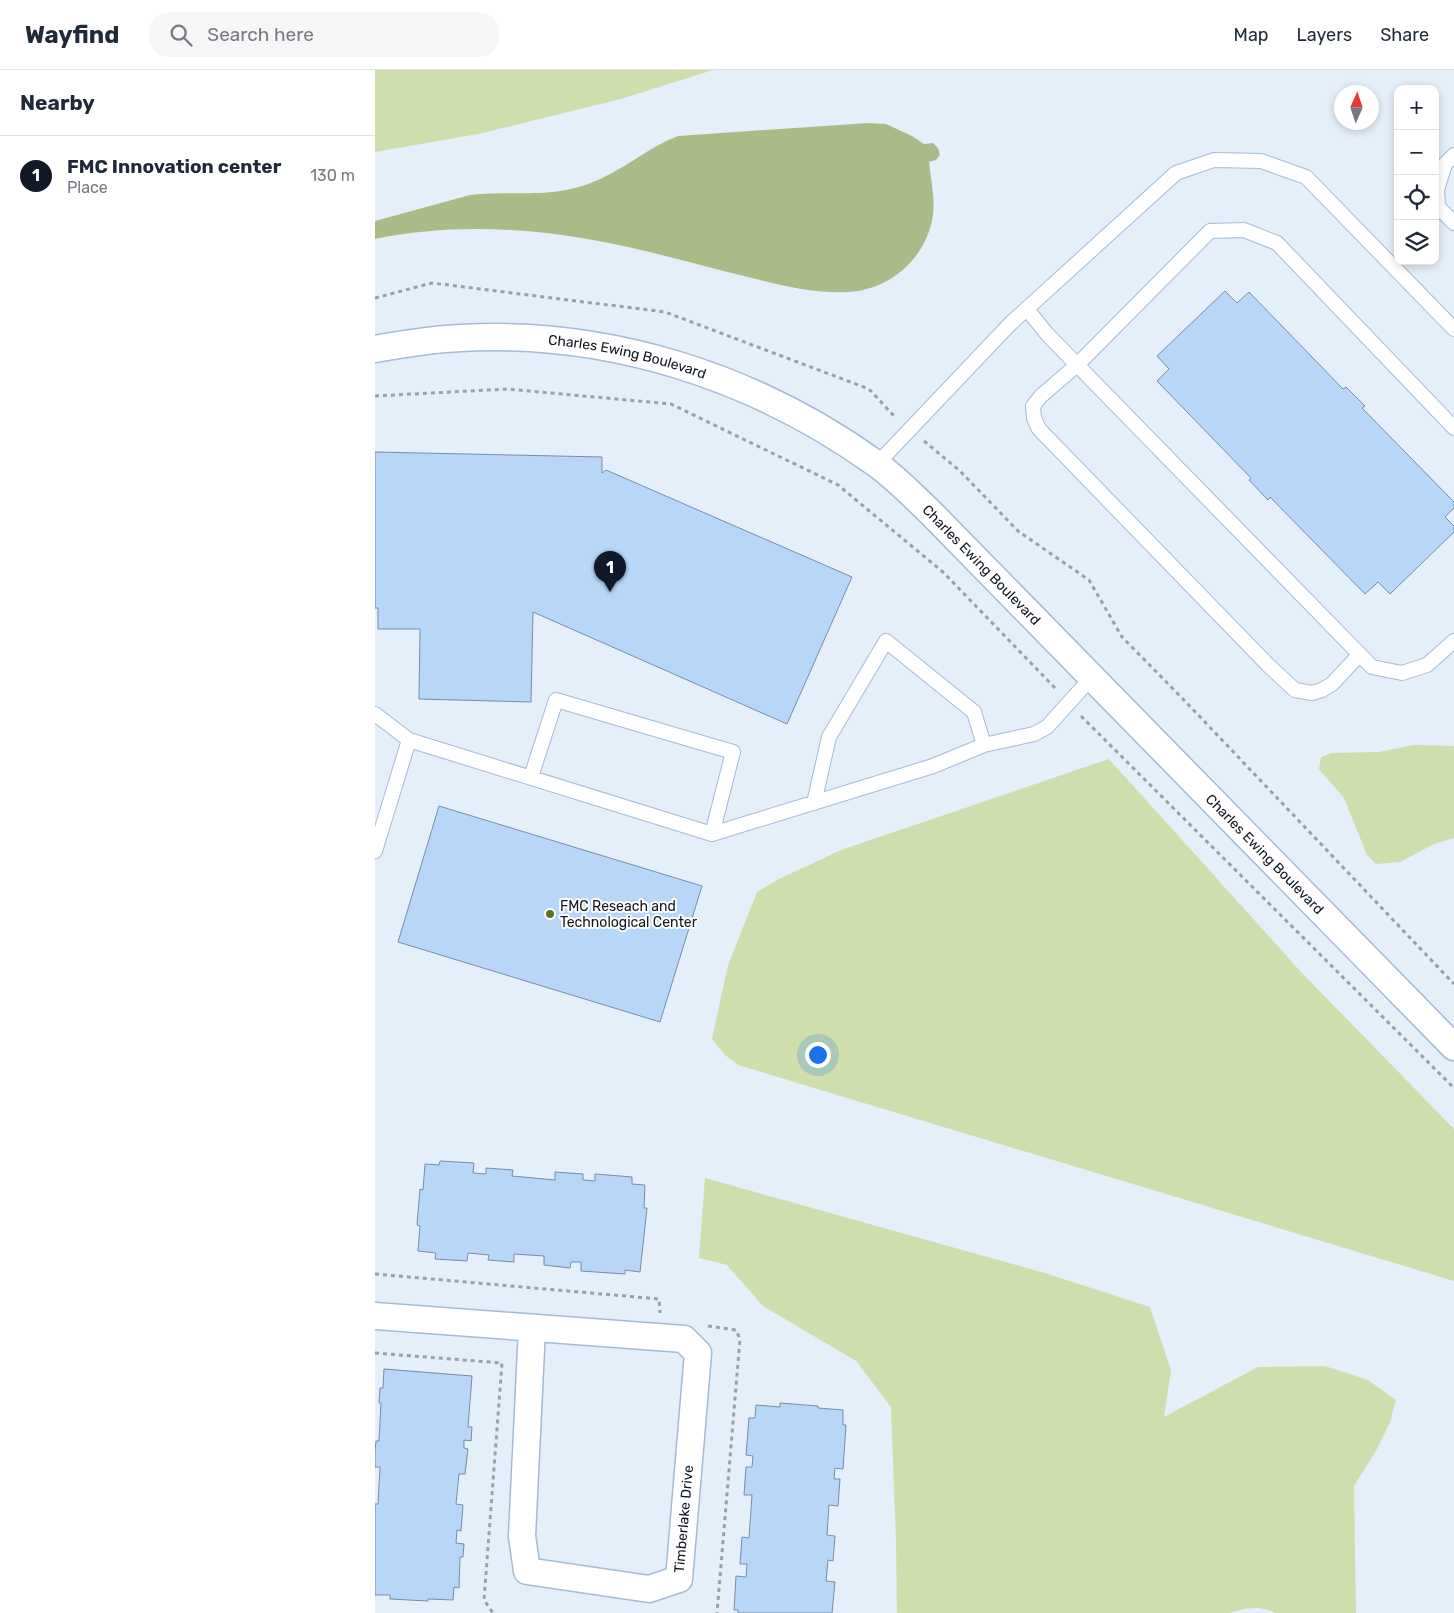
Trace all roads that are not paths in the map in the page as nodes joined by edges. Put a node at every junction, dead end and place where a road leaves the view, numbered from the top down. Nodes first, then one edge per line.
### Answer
1 (1454, 155) edge
2 (1454, 223) edge
3 (1027, 309) junction
4 (1454, 329) edge
5 (375, 349) edge
6 (1077, 365) junction
7 (1454, 428) edge
8 (877, 464) junction
9 (1452, 647) edge
10 (1360, 654) junction
11 (1092, 677) junction
12 (375, 714) edge
13 (409, 740) junction
14 (985, 745) junction
15 (531, 777) junction
16 (814, 803) junction
17 (711, 834) junction
18 (375, 851) edge
19 (1454, 1047) edge
20 (375, 1316) edge
21 (532, 1328) junction

1 - 2 lane
3 - 4 lane
3 - 6 lane
3 - 8 lane
5 - 8 street, Charles Ewing Boulevard
6 - 7 lane
6 - 10 lane
6 - 10 lane
8 - 11 street, Charles Ewing Boulevard
9 - 10 lane
11 - 14 lane
11 - 19 street, Charles Ewing Boulevard
12 - 13 lane
13 - 15 lane
13 - 18 lane
14 - 16 lane
14 - 16 lane
15 - 17 lane
15 - 17 lane
16 - 17 lane
20 - 21 street, Timberlake Drive
21 - 21 street, Timberlake Drive

